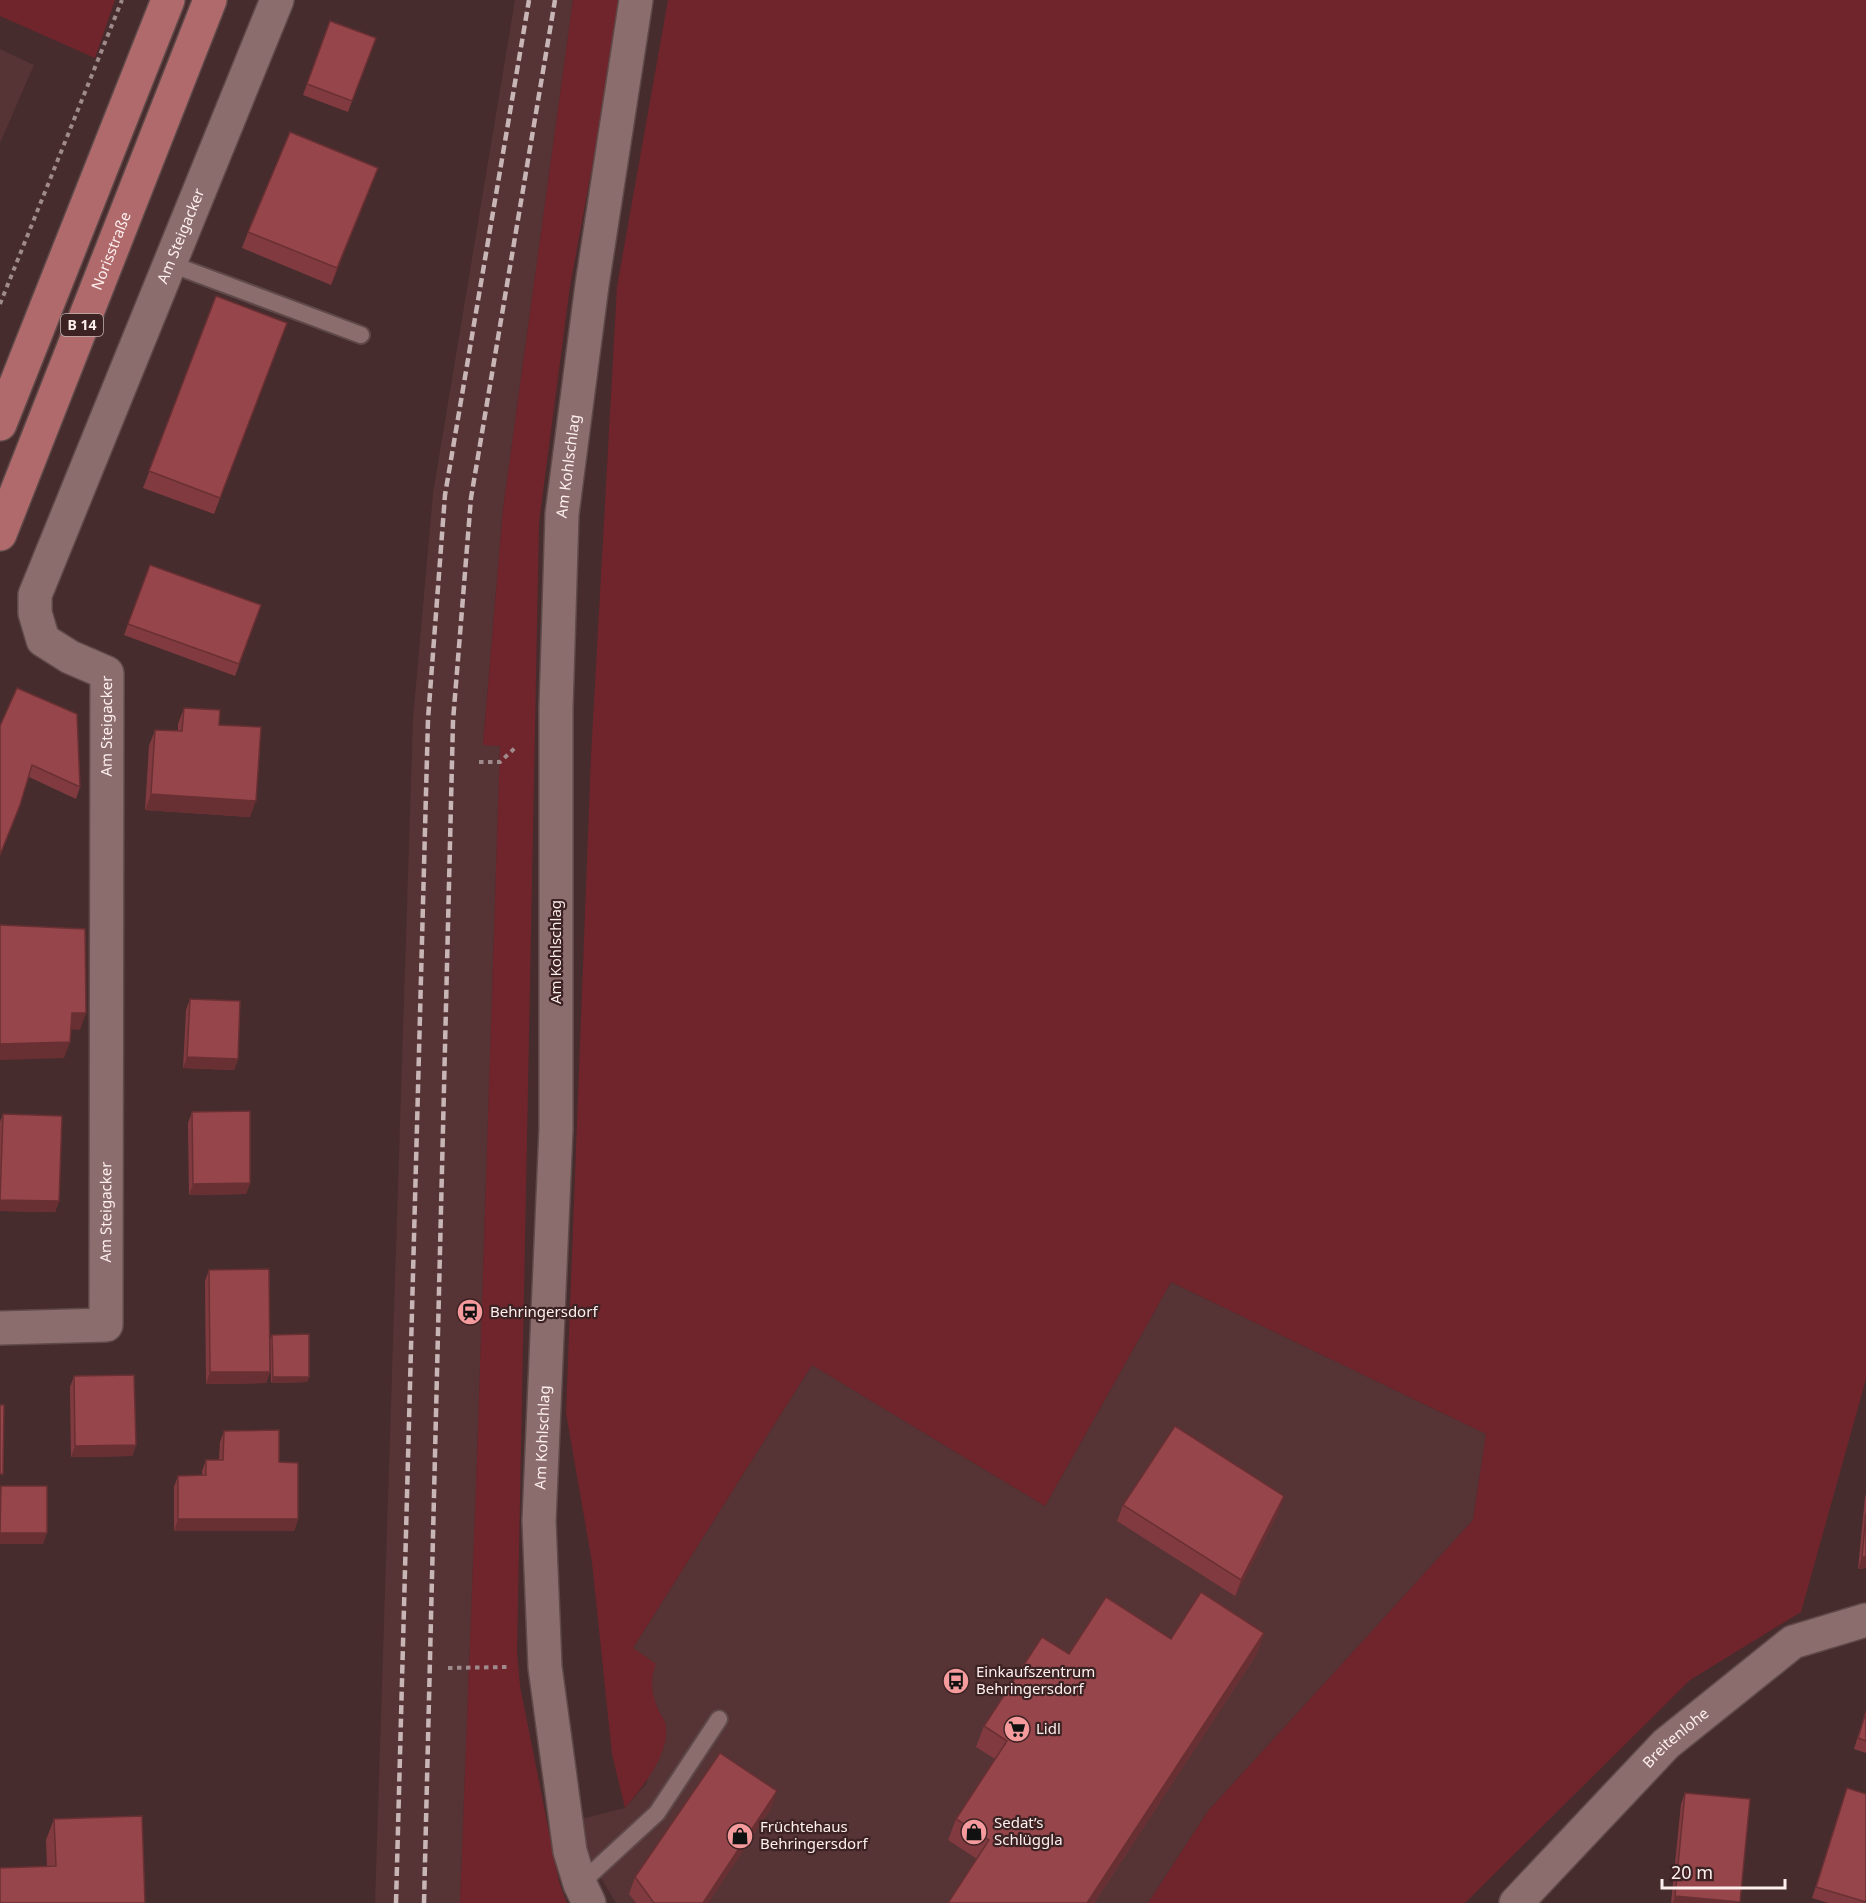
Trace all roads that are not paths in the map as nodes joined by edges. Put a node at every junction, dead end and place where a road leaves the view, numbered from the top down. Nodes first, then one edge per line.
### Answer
1 (168, 0) edge
2 (210, 0) edge
3 (277, 0) edge
4 (636, 0) edge
5 (171, 264) junction
6 (361, 335) dead end
7 (0, 424) edge
8 (0, 534) edge
9 (0, 1328) edge
10 (1866, 1620) edge
11 (719, 1719) dead end
12 (584, 1894) edge
13 (1516, 1903) edge

1 - 7 main road, B 14
2 - 8 main road, Norisstraße / B 14
3 - 5 street, Am Steigacker
4 - 12 street, Am Kohlschlag
5 - 6 lane
5 - 9 street, Am Steigacker
10 - 13 street, Breitenlohe
11 - 12 lane

